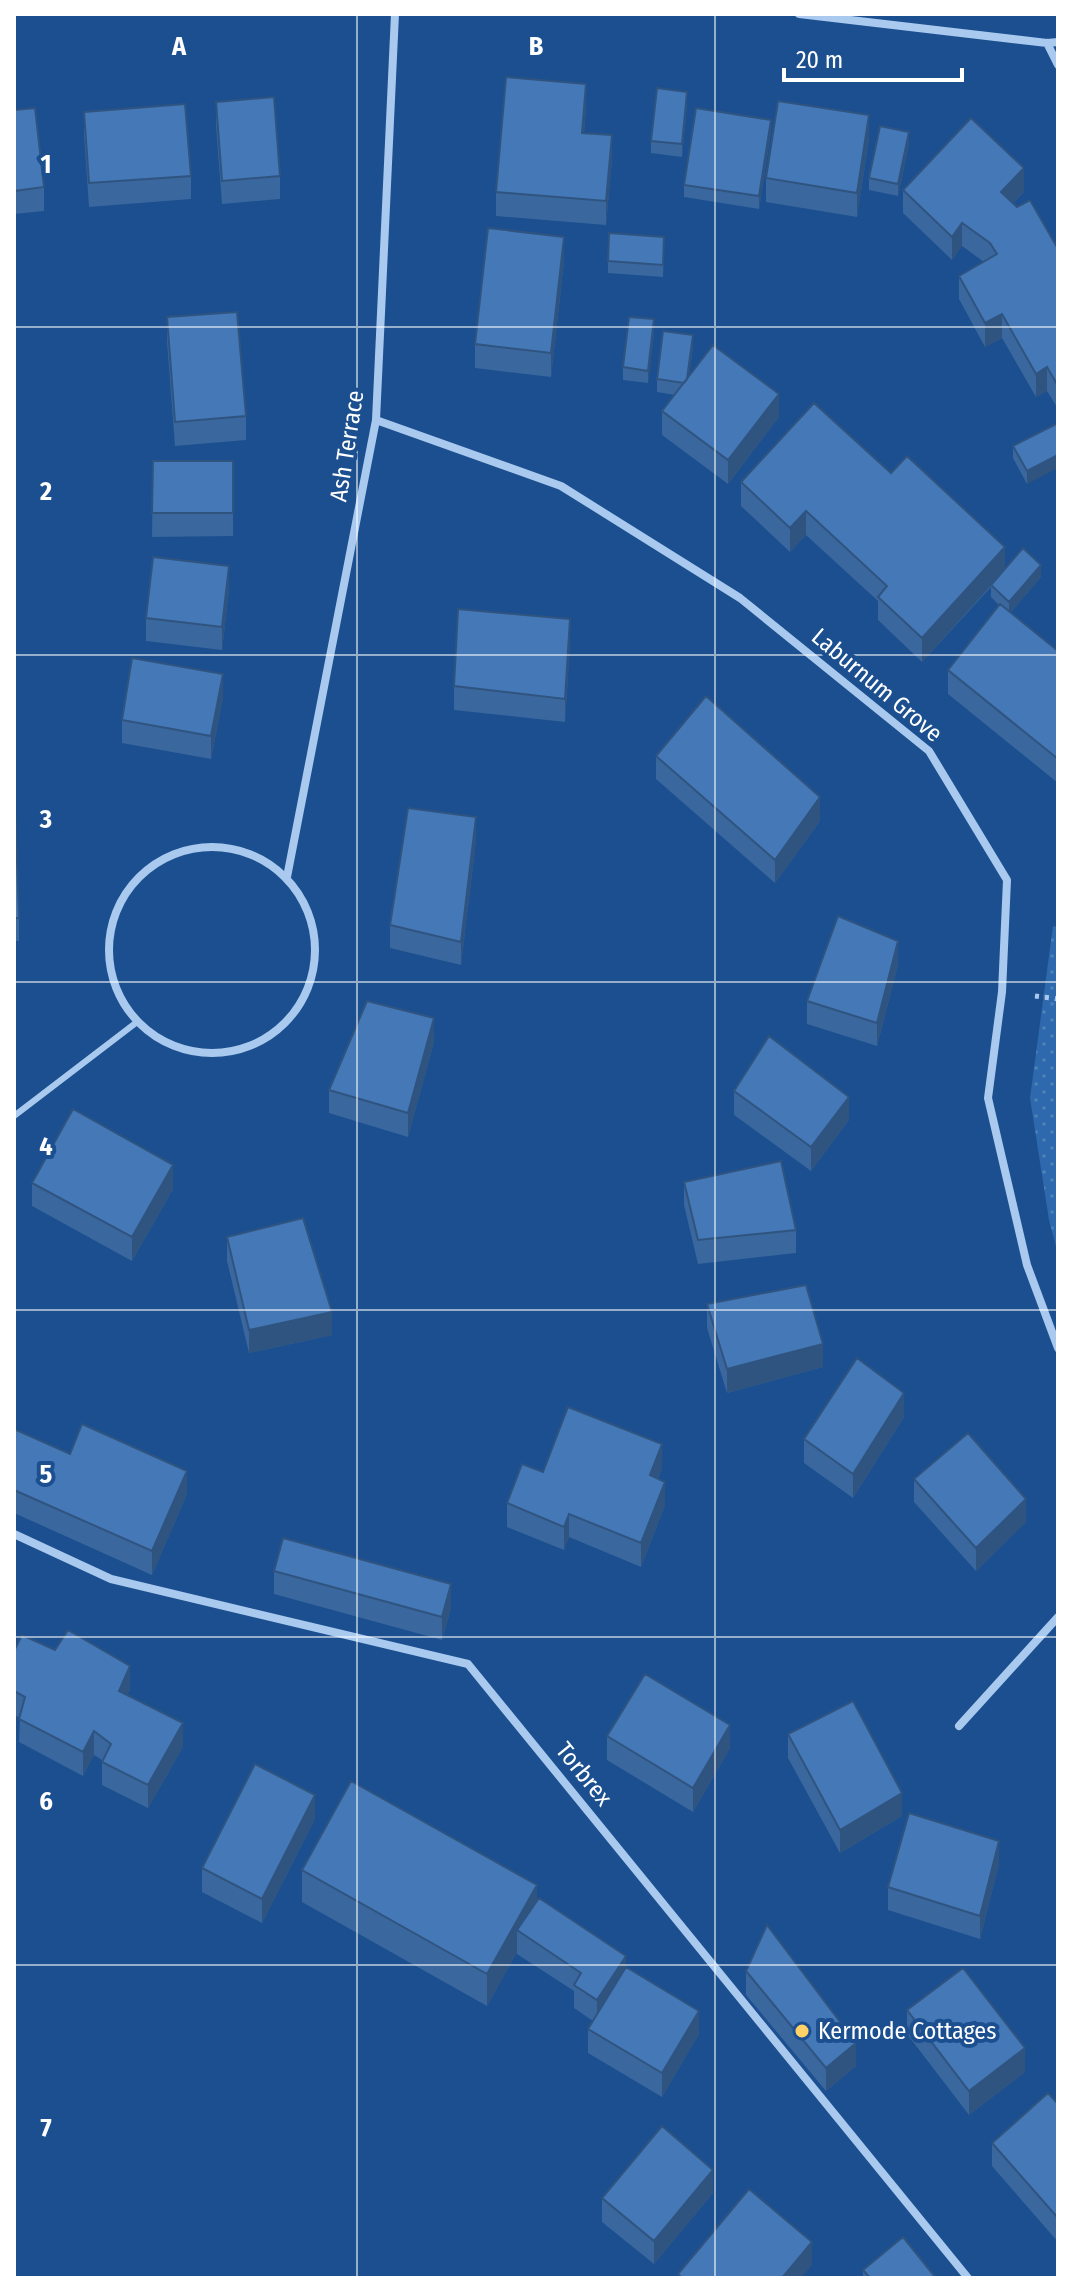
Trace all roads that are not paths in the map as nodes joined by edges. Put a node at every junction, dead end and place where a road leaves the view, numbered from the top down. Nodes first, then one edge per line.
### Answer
1 (395, 14) edge
2 (799, 14) edge
3 (1058, 42) edge
4 (1047, 43) junction
5 (1058, 65) edge
6 (376, 420) junction
7 (287, 877) junction
8 (137, 1022) junction
9 (14, 1116) edge
10 (1058, 1348) edge
11 (14, 1534) edge
12 (1058, 1617) edge
13 (959, 1726) dead end
14 (968, 2278) edge

1 - 6 street, Ash Terrace
2 - 4 street
3 - 4 street
4 - 5 street
6 - 7 street, Ash Terrace
6 - 10 street, Laburnum Grove
7 - 8 street
7 - 8 street
8 - 9 lane
11 - 14 street, Torbrex
12 - 13 street

